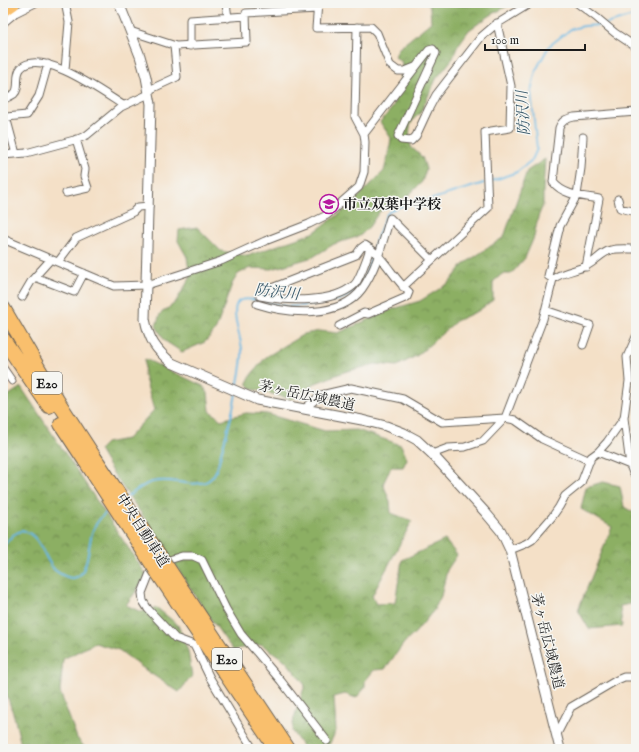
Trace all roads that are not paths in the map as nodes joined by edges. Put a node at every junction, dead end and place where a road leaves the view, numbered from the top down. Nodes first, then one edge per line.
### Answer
1 (13, 3) edge
2 (35, 3) edge
3 (67, 3) edge
4 (119, 3) edge
5 (226, 3) edge
6 (264, 3) edge
7 (531, 3) edge
8 (577, 3) edge
9 (317, 6) edge
10 (291, 7) edge
11 (3, 10) edge
12 (264, 12) junction
13 (246, 16) junction
14 (228, 18) junction
15 (3, 23) edge
16 (497, 23) junction
17 (357, 27) junction
18 (130, 31) junction
19 (174, 46) junction
20 (190, 46) junction
21 (636, 48) edge
22 (48, 64) junction
23 (416, 66) junction
24 (65, 70) junction
25 (149, 92) junction
26 (3, 100) edge
27 (123, 105) junction
28 (636, 112) edge
29 (364, 134) junction
30 (583, 137) dead end
31 (76, 139) junction
32 (16, 154) junction
33 (3, 156) edge
34 (66, 193) dead end
35 (577, 195) junction
36 (618, 199) dead end
37 (149, 206) junction
38 (636, 212) edge
39 (3, 239) edge
40 (636, 249) edge
41 (374, 252) junction
42 (51, 259) junction
43 (432, 260) junction
44 (58, 262) junction
45 (586, 267) junction
46 (84, 273) junction
47 (35, 277) junction
48 (553, 279) junction
49 (147, 285) junction
50 (403, 287) junction
51 (269, 289) dead end
52 (260, 296) dead end
53 (22, 297) dead end
54 (256, 304) dead end
55 (3, 308) edge
56 (545, 310) junction
57 (339, 326) dead end
58 (3, 327) edge
59 (636, 337) edge
60 (3, 339) edge
61 (583, 345) dead end
62 (636, 353) edge
63 (627, 358) junction
64 (3, 368) edge
65 (12, 381) dead end
66 (49, 406) junction
67 (304, 409) junction
68 (505, 418) junction
69 (624, 418) junction
70 (598, 452) junction
71 (432, 454) junction
72 (90, 459) junction
73 (590, 461) junction
74 (630, 465) junction
75 (636, 475) edge
76 (510, 550) junction
77 (162, 570) junction
78 (636, 677) edge
79 (557, 734) junction
80 (327, 741) dead end
81 (559, 748) edge
82 (253, 749) edge
83 (276, 749) edge
84 (288, 749) edge

1 - 11 highway
2 - 15 street
3 - 24 street
4 - 18 street, 茅ヶ岳広域農道
5 - 14 street
6 - 12 street
7 - 16 street
8 - 21 street
9 - 10 street
9 - 17 street
10 - 12 street
12 - 13 street
13 - 14 street
13 - 20 street
14 - 20 street
16 - 23 street
16 - 43 street
17 - 23 street
17 - 29 street
18 - 19 street
18 - 25 street, 茅ヶ岳広域農道
19 - 20 street
19 - 25 street
22 - 24 street
22 - 26 street
22 - 32 street
23 - 29 street
24 - 27 street
25 - 27 street
25 - 37 street, 茅ヶ岳広域農道
27 - 31 street
28 - 35 street
29 - 49 street
30 - 35 street
31 - 32 street
31 - 34 street
32 - 33 street
35 - 45 street
35 - 48 street
36 - 38 street
37 - 44 street
37 - 49 street, 茅ヶ岳広域農道
39 - 42 street
40 - 45 street
41 - 43 street
41 - 50 street
41 - 51 street
41 - 52 street
41 - 54 street
42 - 44 street
42 - 47 street
43 - 50 street
44 - 46 street
45 - 48 street
46 - 47 street
46 - 49 street
47 - 53 street
48 - 56 street
49 - 67 street, 茅ヶ岳広域農道
50 - 57 street
55 - 72 highway, 中央自動車道 / E20
56 - 61 street
56 - 68 street
58 - 66 highway, 中央自動車道 / E20
59 - 63 street
60 - 66 highway
62 - 63 street
63 - 69 street
64 - 65 street
66 - 72 highway, 中央自動車道 / E20
67 - 68 street
67 - 71 street, 茅ヶ岳広域農道
68 - 71 street
68 - 73 street
69 - 70 street
69 - 74 street
70 - 73 street
70 - 74 street
71 - 76 street, 茅ヶ岳広域農道
72 - 77 highway, 中央自動車道 / E20, bridge
73 - 76 street
74 - 75 street
76 - 79 street, 茅ヶ岳広域農道
77 - 83 highway, 中央自動車道 / E20
77 - 84 highway, 中央自動車道 / E20
78 - 79 street
79 - 81 street, 茅ヶ岳広域農道
80 - 82 street

